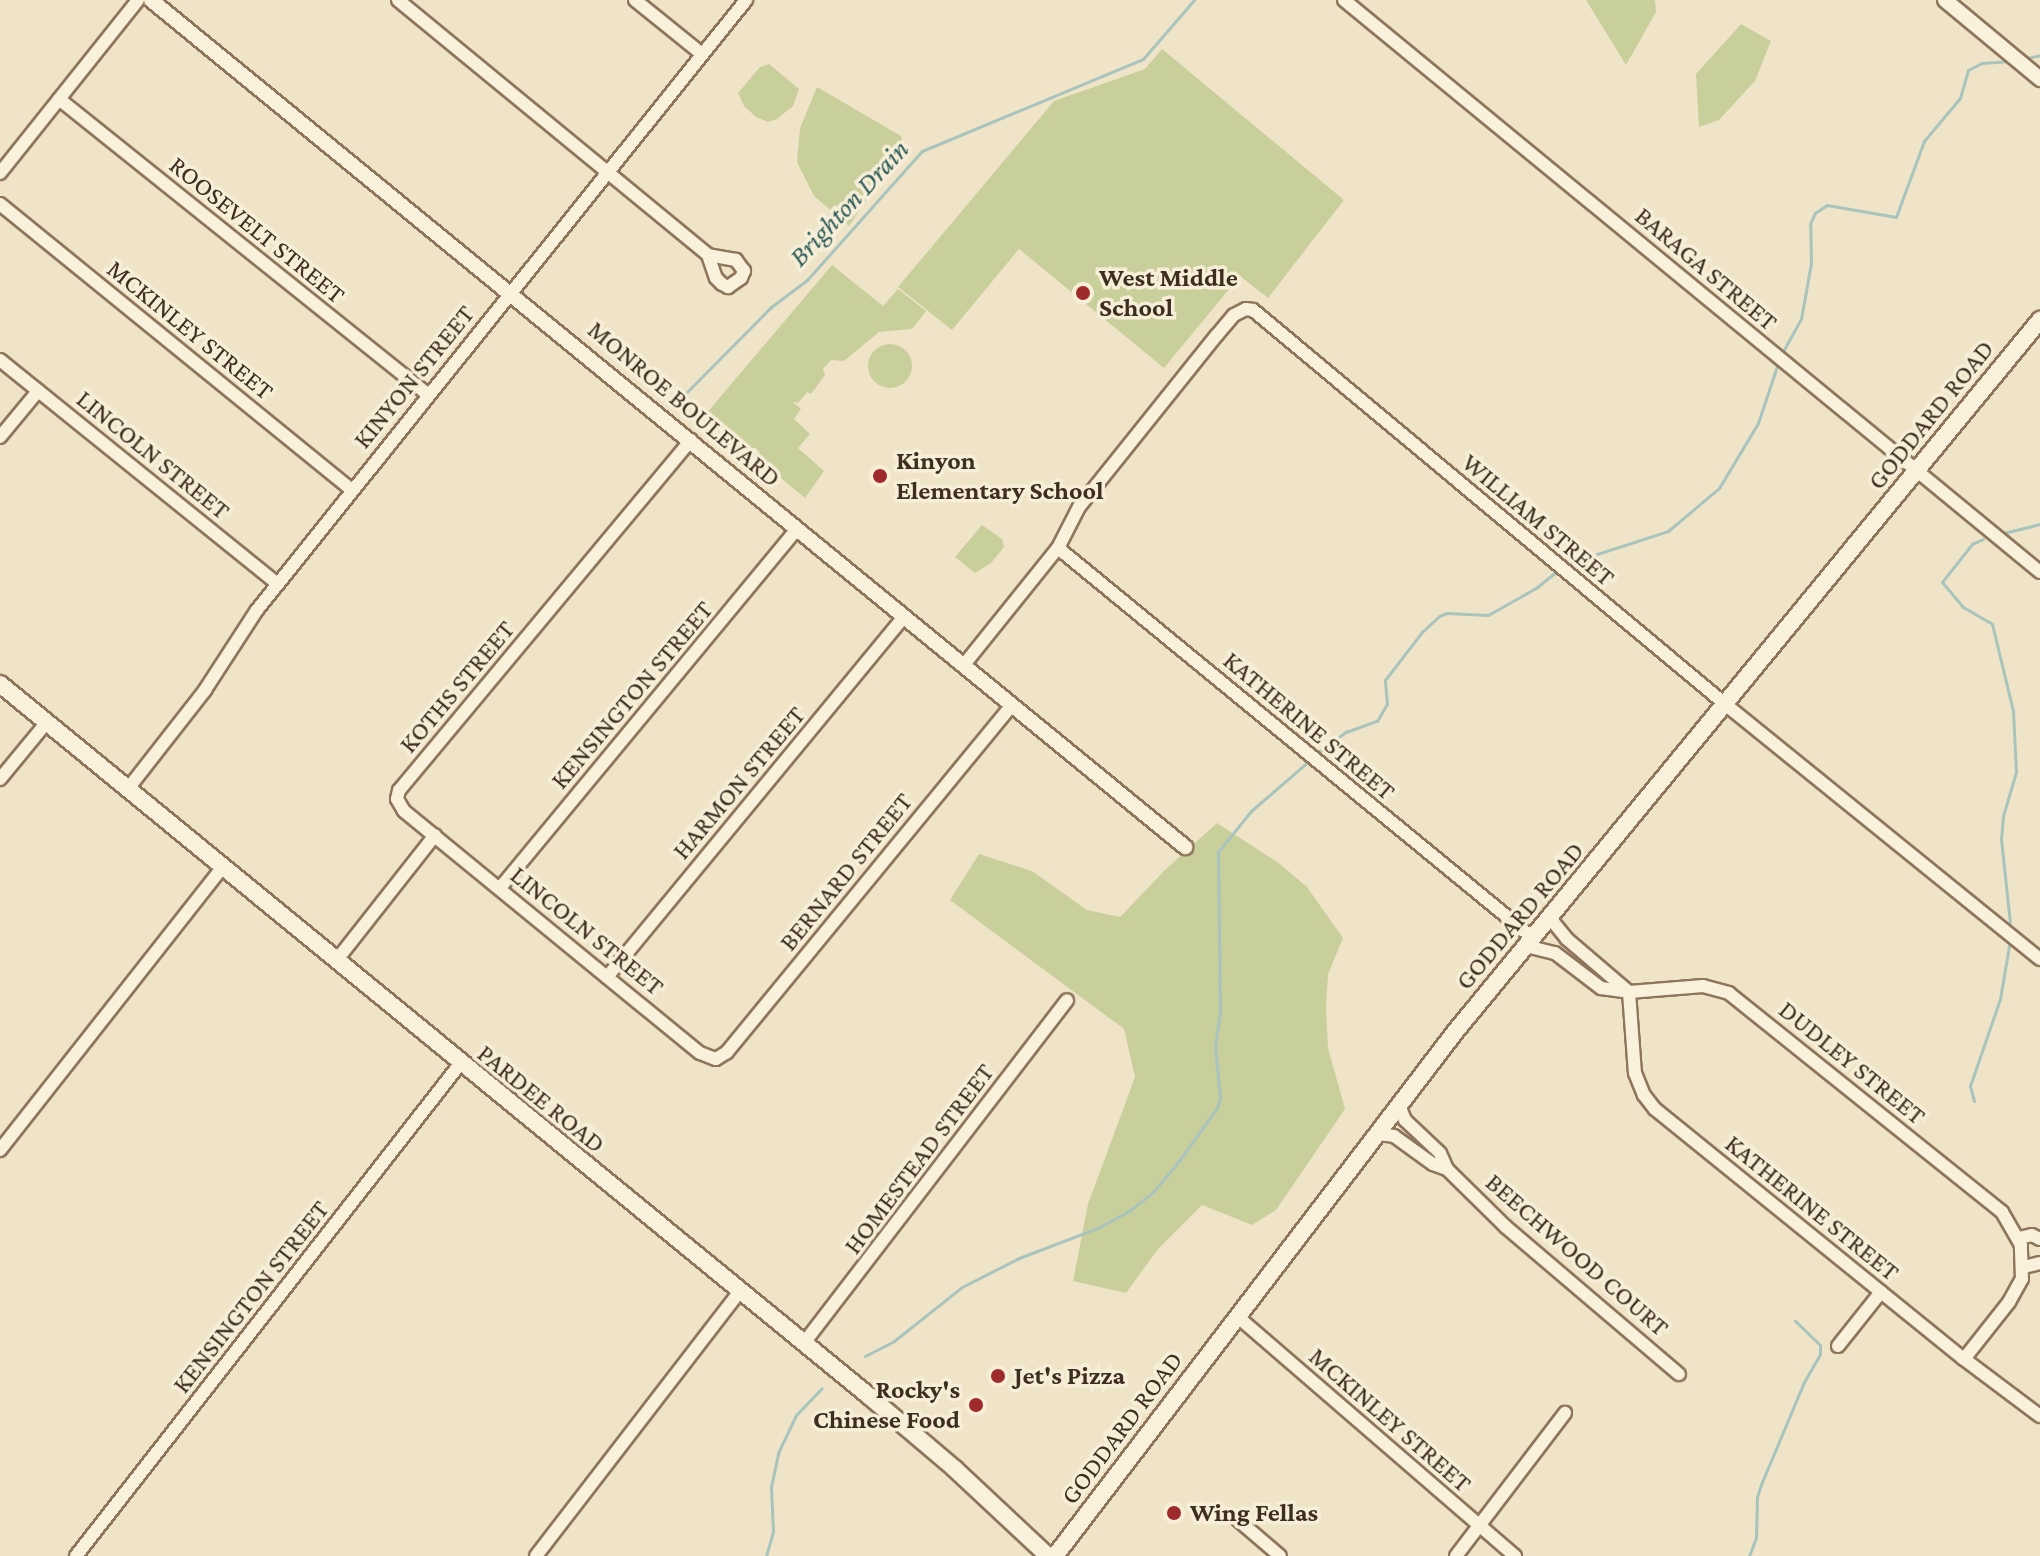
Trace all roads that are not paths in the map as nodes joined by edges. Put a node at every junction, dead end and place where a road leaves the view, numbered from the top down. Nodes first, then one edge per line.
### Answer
1 (138, 0) edge
2 (151, 0) edge
3 (398, 0) edge
4 (635, 0) edge
5 (746, 0) edge
6 (1344, 0) edge
7 (1945, 0) edge
8 (702, 54) junction
9 (2040, 79) edge
10 (59, 99) junction
11 (608, 172) junction
12 (0, 173) edge
13 (0, 204) edge
14 (708, 255) dead end
15 (511, 291) junction
16 (2040, 320) edge
17 (0, 360) edge
18 (38, 391) junction
19 (428, 395) junction
20 (0, 437) edge
21 (691, 440) junction
22 (1917, 469) junction
23 (352, 490) junction
24 (797, 529) junction
25 (1058, 548) junction
26 (2040, 572) edge
27 (278, 584) junction
28 (904, 617) junction
29 (963, 666) junction
30 (0, 684) edge
31 (1725, 704) junction
32 (1011, 706) junction
33 (47, 722) junction
34 (0, 779) edge
35 (127, 790) junction
36 (435, 835) junction
37 (1185, 847) dead end
38 (222, 868) junction
39 (500, 888) junction
40 (1549, 917) junction
41 (1530, 942) junction
42 (2040, 959) edge
43 (336, 961) junction
44 (607, 977) junction
45 (1629, 992) junction
46 (1067, 1000) dead end
47 (711, 1060) joint
48 (460, 1064) junction
49 (1399, 1105) junction
50 (1376, 1134) junction
51 (0, 1150) edge
52 (1447, 1169) junction
53 (2019, 1238) junction
54 (2040, 1239) edge
55 (2040, 1263) edge
56 (2024, 1267) junction
57 (740, 1291) junction
58 (1881, 1292) junction
59 (1238, 1317) junction
60 (804, 1343) junction
61 (1838, 1346) dead end
62 (1964, 1359) junction
63 (1679, 1374) dead end
64 (1565, 1413) dead end
65 (2040, 1416) edge
66 (1238, 1520) dead end
67 (1480, 1526) junction
68 (76, 1556) edge
69 (536, 1556) edge
70 (1048, 1556) edge
71 (1055, 1556) edge
72 (1280, 1556) edge
73 (1456, 1556) edge
74 (1515, 1556) edge

1 - 10 street
2 - 15 street, MONROE BOULEVARD
3 - 11 street
4 - 8 street
5 - 8 street, KINYON STREET
6 - 22 street, BARAGA STREET
7 - 9 street
8 - 11 street, KINYON STREET
10 - 12 street
10 - 19 street, ROOSEVELT STREET
11 - 14 street
11 - 15 street, KINYON STREET
13 - 23 street, MCKINLEY STREET
15 - 19 street, KINYON STREET
15 - 21 street, MONROE BOULEVARD
16 - 22 main road, GODDARD ROAD
17 - 18 street, LINCOLN STREET
18 - 20 street
18 - 27 street, LINCOLN STREET
19 - 23 street, KINYON STREET
21 - 24 street, MONROE BOULEVARD
21 - 36 street, KOTHS STREET
22 - 26 street, BARAGA STREET
22 - 31 main road, GODDARD ROAD
23 - 27 street, KINYON STREET
24 - 28 street, MONROE BOULEVARD
24 - 39 street, KENSINGTON STREET
25 - 29 street
25 - 31 street, WILLIAM STREET
25 - 41 street, KATHERINE STREET
27 - 35 street, KINYON STREET
28 - 29 street, MONROE BOULEVARD
28 - 44 street, HARMON STREET
29 - 32 street, MONROE BOULEVARD
30 - 33 main road, PARDEE ROAD
31 - 40 main road, GODDARD ROAD
31 - 42 street, WILLIAM STREET
32 - 37 street, MONROE BOULEVARD
32 - 47 street, BERNARD STREET
33 - 34 street
33 - 35 main road, PARDEE ROAD
35 - 38 main road, PARDEE ROAD
36 - 39 street, LINCOLN STREET
36 - 43 street
38 - 43 main road, PARDEE ROAD
38 - 51 street
39 - 44 street, LINCOLN STREET
40 - 41 main road, GODDARD ROAD
40 - 45 street
41 - 45 street, KATHERINE STREET
41 - 49 main road, GODDARD ROAD
43 - 48 main road, PARDEE ROAD
44 - 47 street, LINCOLN STREET
45 - 53 street, DUDLEY STREET
45 - 58 street, KATHERINE STREET
46 - 60 street, HOMESTEAD STREET
48 - 57 main road, PARDEE ROAD
48 - 68 street, KENSINGTON STREET
49 - 50 main road, GODDARD ROAD
49 - 52 street, BEECHWOOD COURT
50 - 52 street, BEECHWOOD COURT
50 - 59 main road, GODDARD ROAD
52 - 63 street, BEECHWOOD COURT
53 - 54 street
53 - 56 street, DUDLEY STREET
55 - 56 street
56 - 62 street
57 - 60 main road, PARDEE ROAD
57 - 69 street
58 - 61 street
58 - 62 street, KATHERINE STREET
59 - 67 street, MCKINLEY STREET
59 - 71 main road, GODDARD ROAD
60 - 70 main road, PARDEE ROAD
62 - 65 street, KATHERINE STREET
64 - 67 street
66 - 72 street
67 - 73 street
67 - 74 street, MCKINLEY STREET

